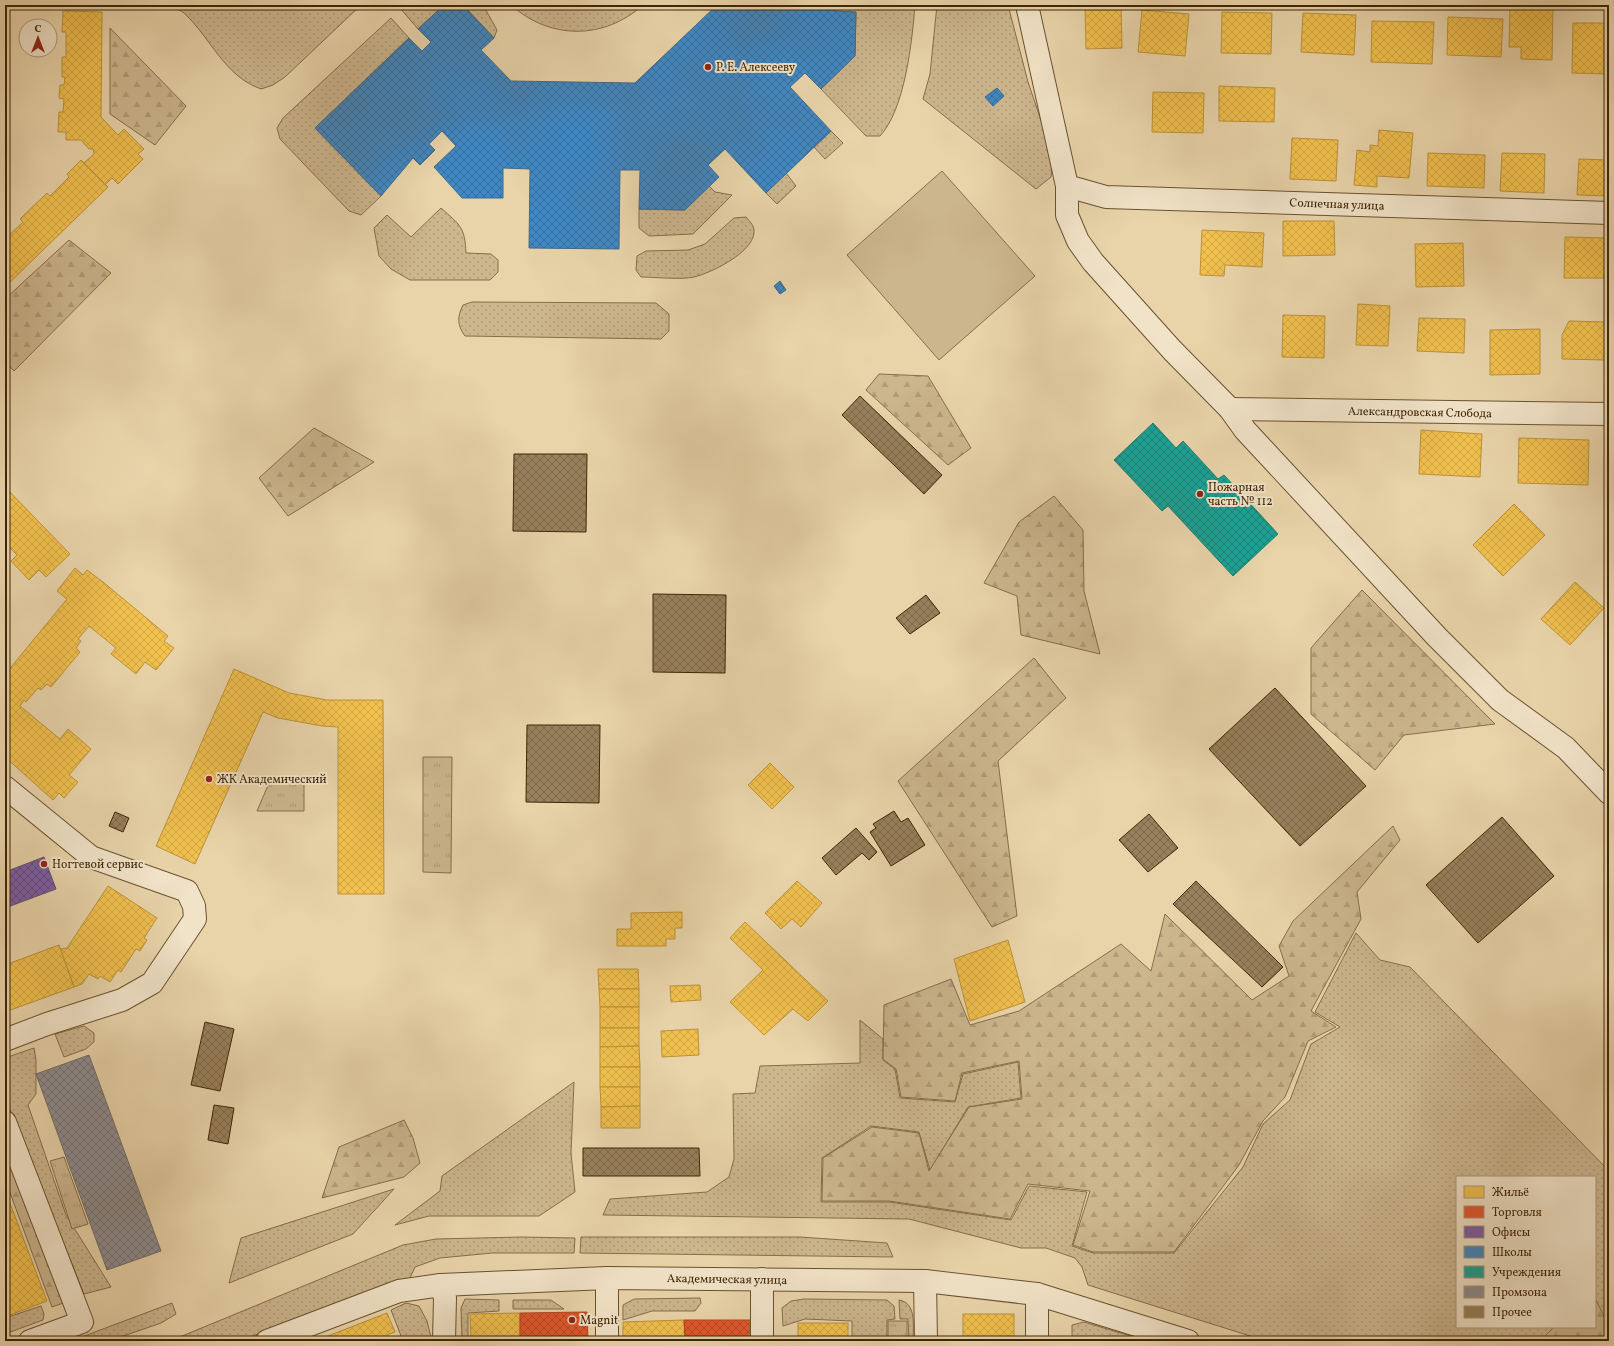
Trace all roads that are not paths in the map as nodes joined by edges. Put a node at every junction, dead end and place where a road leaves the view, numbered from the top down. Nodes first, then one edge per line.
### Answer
1 (1027, 5) edge
2 (1067, 186) junction
3 (1609, 213) edge
4 (1230, 409) junction
5 (1609, 414) edge
6 (5, 787) edge
7 (1609, 793) edge
8 (5, 1040) edge
9 (5, 1122) edge
10 (607, 1278) junction
11 (762, 1280) junction
12 (925, 1281) junction
13 (441, 1285) junction
14 (1037, 1294) junction
15 (30, 1341) edge
16 (267, 1341) edge
17 (444, 1341) edge
18 (607, 1341) edge
19 (762, 1341) edge
20 (926, 1341) edge
21 (1037, 1341) edge
22 (1188, 1341) edge

1 - 2 street
2 - 3 street, Солнечная улица
2 - 4 street
4 - 5 street, Александровская Слобода
4 - 7 street
6 - 8 street
9 - 15 street
10 - 11 street, Академическая улица
10 - 13 street, Академическая улица
10 - 18 street
11 - 12 street, Академическая улица
11 - 19 street
12 - 14 street, Академическая улица
12 - 20 street
13 - 16 street, Академическая улица
13 - 17 street
14 - 21 street
14 - 22 street, Академическая улица

